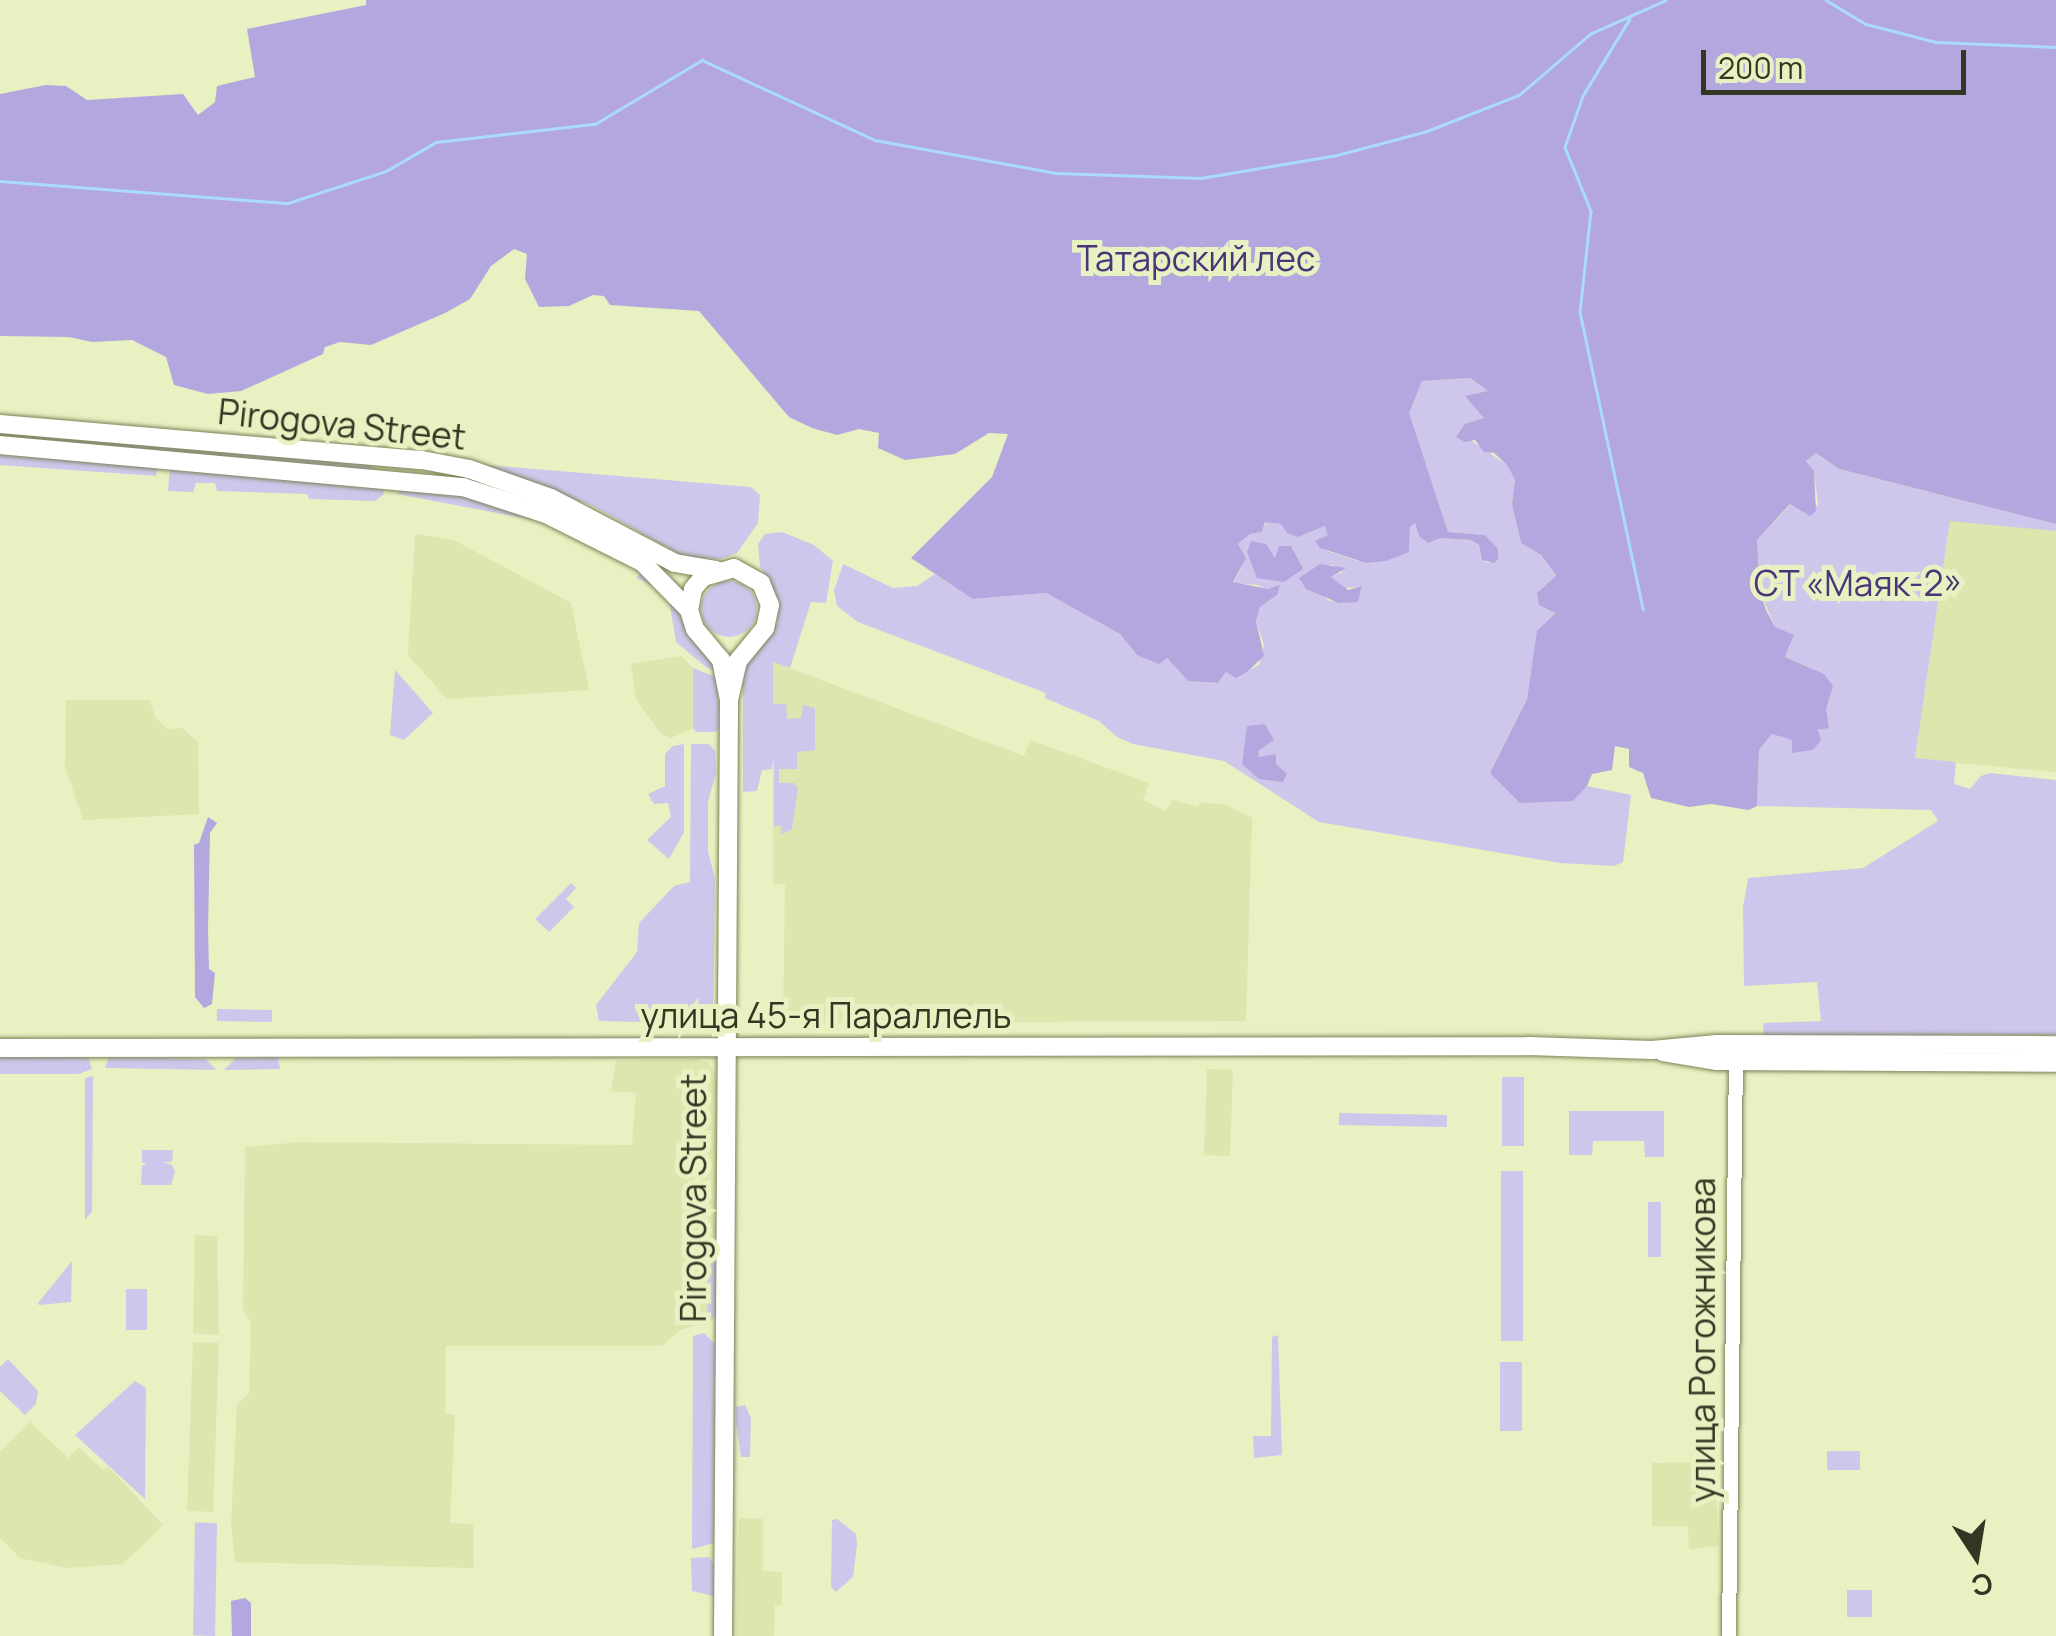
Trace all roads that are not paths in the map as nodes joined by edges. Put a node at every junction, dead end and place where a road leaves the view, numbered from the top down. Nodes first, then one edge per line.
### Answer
1 (0, 424) edge
2 (0, 444) edge
3 (716, 570) junction
4 (689, 610) junction
5 (757, 637) junction
6 (710, 643) junction
7 (728, 700) junction
8 (2056, 1045) edge
9 (0, 1048) edge
10 (726, 1048) junction
11 (1736, 1052) junction
12 (2056, 1063) edge
13 (723, 1636) edge
14 (1729, 1636) edge

1 - 3 main road, Pirogova Street
2 - 4 main road, Pirogova Street
3 - 4 main road
3 - 5 main road, Pirogova Street
4 - 6 main road, Pirogova Street
5 - 6 main road
5 - 7 main road, Pirogova Street
6 - 7 main road, Pirogova Street
7 - 10 main road, Pirogova Street
8 - 11 main road, улица 45-я Параллель
9 - 10 main road, улица 45-я Параллель
10 - 11 main road, улица 45-я Параллель
10 - 13 main road, Pirogova Street
11 - 12 main road, улица 45-я Параллель
11 - 14 street, улица Рогожникова

